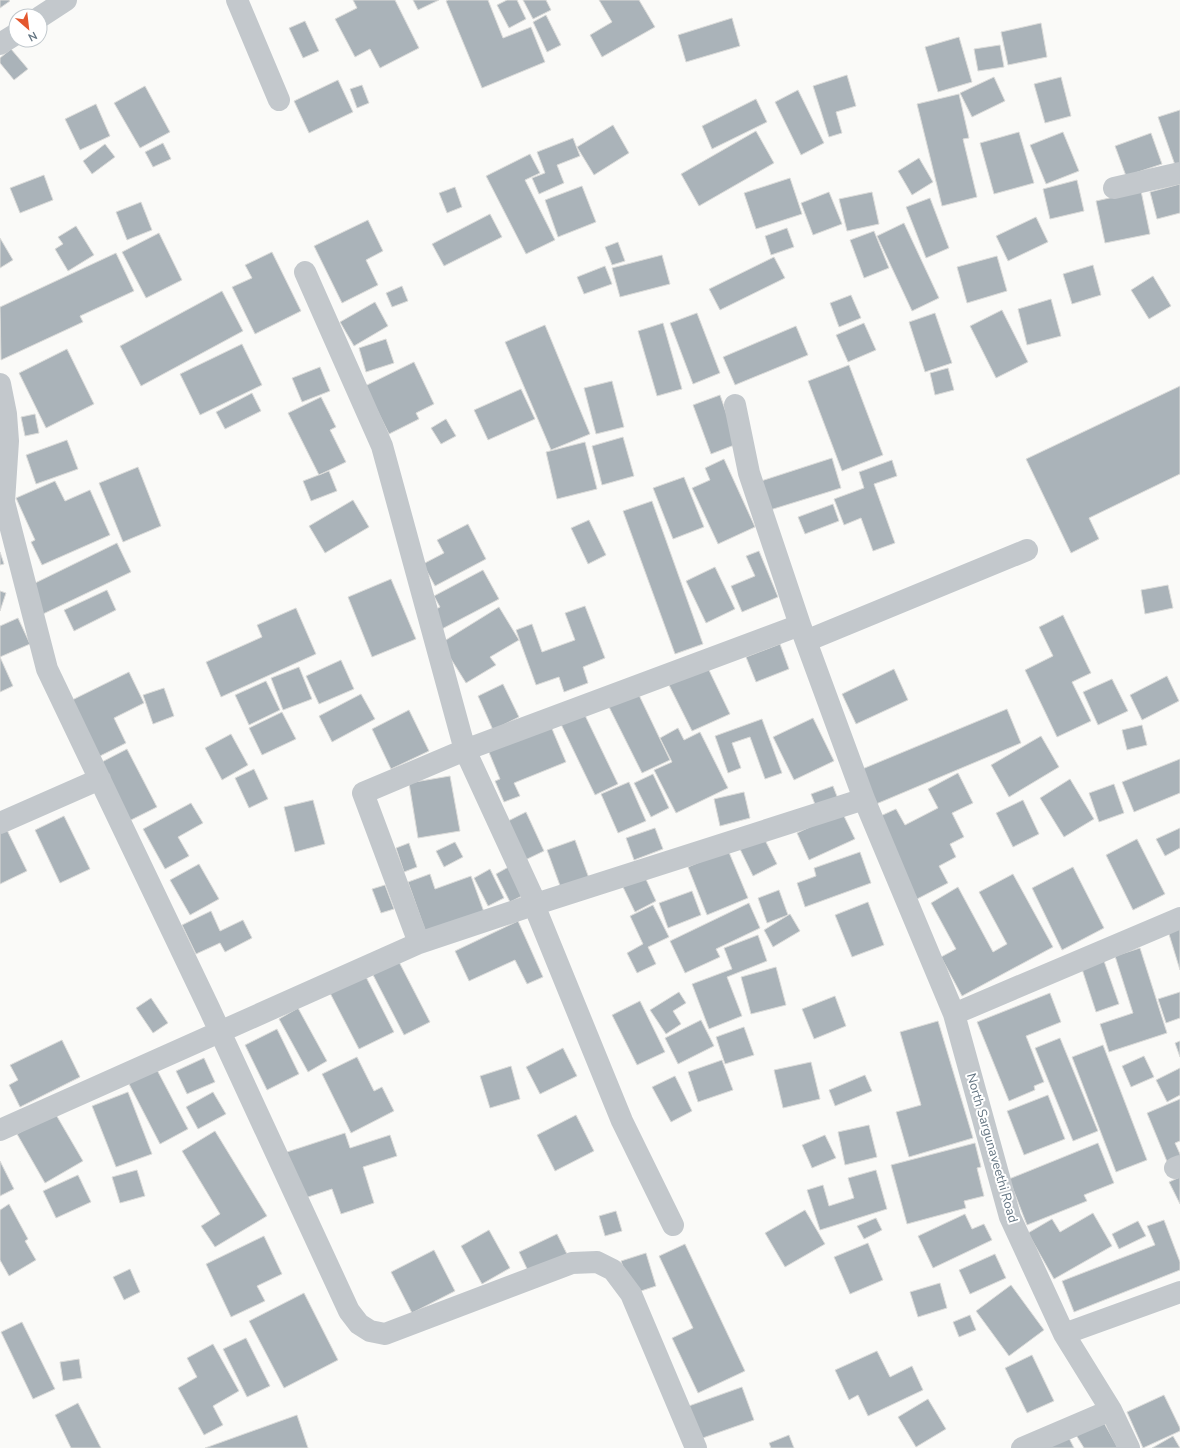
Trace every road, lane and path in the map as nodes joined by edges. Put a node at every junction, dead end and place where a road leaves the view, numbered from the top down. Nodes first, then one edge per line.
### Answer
1 (66, 0) edge
2 (237, 0) edge
3 (48, 12) edge
4 (279, 100) dead end
5 (1180, 173) edge
6 (1114, 188) dead end
7 (305, 272) dead end
8 (0, 384) edge
9 (735, 405) dead end
10 (2, 502) edge
11 (1027, 550) dead end
12 (803, 633) junction
13 (465, 750) junction
14 (100, 779) junction
15 (864, 799) junction
16 (0, 823) edge
17 (536, 904) junction
18 (1180, 918) edge
19 (419, 943) junction
20 (954, 1014) junction
21 (220, 1032) junction
22 (0, 1130) edge
23 (673, 1225) dead end
24 (1180, 1292) edge
25 (1064, 1334) junction
26 (1110, 1410) junction
27 (696, 1448) edge
28 (1022, 1448) edge
29 (1128, 1448) edge

1 - 3 street
2 - 4 street
5 - 6 street
7 - 13 street
8 - 10 street
9 - 12 street, North Sargunaveethi Road
10 - 14 street
11 - 12 street
12 - 13 street
12 - 15 street, North Sargunaveethi Road
13 - 17 street
13 - 19 street
14 - 16 street
14 - 21 street
15 - 17 street
15 - 20 street, North Sargunaveethi Road
17 - 19 street
17 - 23 street
18 - 20 street
19 - 21 street
20 - 25 street, North Sargunaveethi Road
21 - 22 street
21 - 27 street
24 - 25 street
25 - 26 street, North Sargunaveethi Road
26 - 28 street
26 - 29 street, North Sargunaveethi Road

